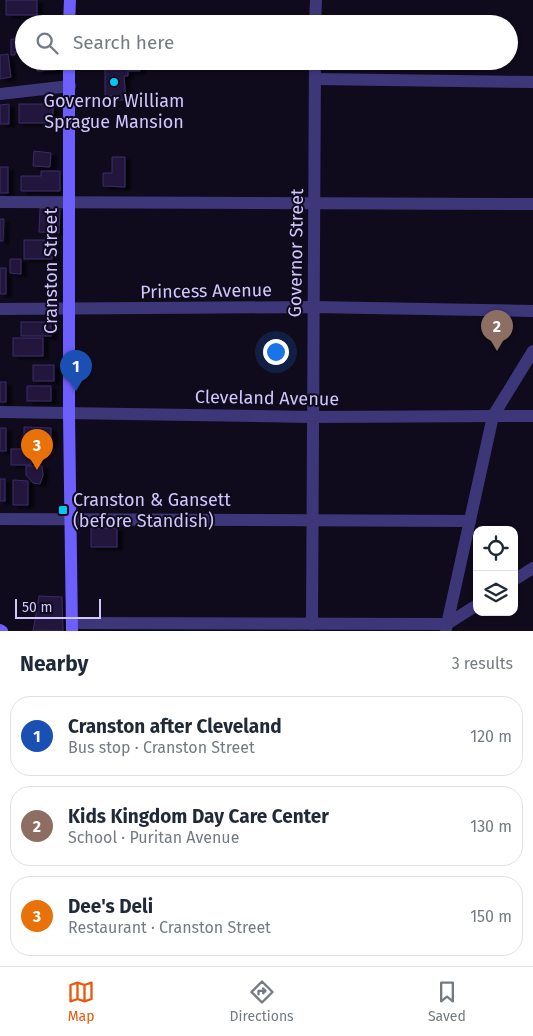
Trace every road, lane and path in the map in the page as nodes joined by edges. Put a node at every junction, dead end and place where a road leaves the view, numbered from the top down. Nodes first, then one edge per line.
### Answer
1 (70, 0) edge
2 (316, 0) edge
3 (70, 15) edge
4 (315, 15) edge
5 (69, 70) edge
6 (315, 70) edge
7 (315, 79) junction
8 (533, 82) edge
9 (70, 86) junction
10 (0, 94) edge
11 (0, 202) edge
12 (69, 203) junction
13 (314, 204) junction
14 (533, 204) edge
15 (313, 307) junction
16 (0, 309) edge
17 (68, 310) junction
18 (533, 311) edge
19 (533, 351) edge
20 (0, 412) edge
21 (69, 414) junction
22 (493, 416) junction
23 (533, 416) edge
24 (312, 417) junction
25 (0, 518) edge
26 (70, 518) junction
27 (312, 519) junction
28 (470, 521) junction
29 (533, 568) edge
30 (518, 577) edge
31 (473, 608) edge
32 (312, 624) junction
33 (72, 627) edge
34 (446, 628) edge

1 - 3 main road
2 - 4 street
5 - 9 main road, Cranston Street
6 - 7 street, Governor Street
7 - 8 street
7 - 13 street, Governor Street
9 - 10 street
9 - 12 main road, Cranston Street
11 - 12 street
12 - 13 street
12 - 17 main road, Cranston Street
13 - 14 street
13 - 15 street, Governor Street
15 - 17 street, Princess Avenue
15 - 18 street, Princess Avenue
15 - 24 street, Governor Street
16 - 17 street, Princess Avenue
17 - 21 main road, Cranston Street
19 - 22 street
20 - 21 street, Cleveland Avenue
21 - 24 street, Cleveland Avenue
21 - 26 main road, Cranston Street
22 - 23 street, Cleveland Avenue
22 - 24 street, Cleveland Avenue
22 - 28 street
24 - 27 street, Governor Street
25 - 26 street
26 - 27 street
26 - 33 main road, Cranston Street
27 - 28 street
27 - 32 street, Governor Street
28 - 34 street
29 - 30 street
31 - 34 street
32 - 33 street
32 - 34 street

